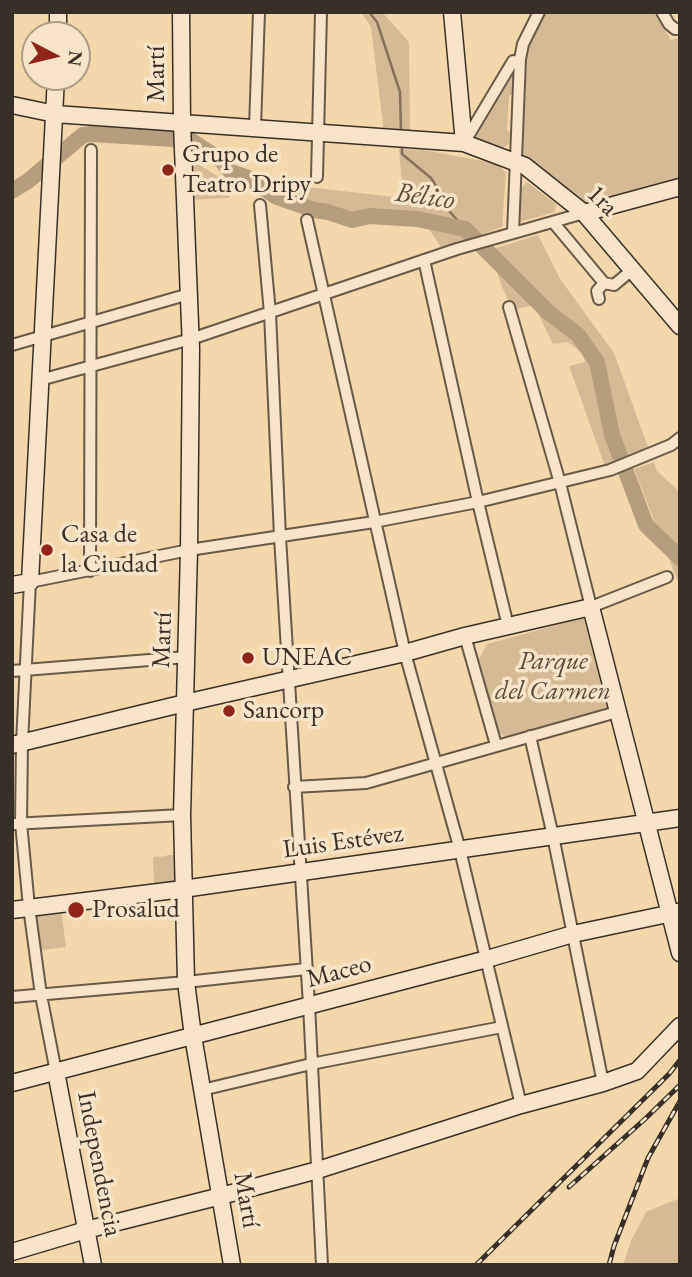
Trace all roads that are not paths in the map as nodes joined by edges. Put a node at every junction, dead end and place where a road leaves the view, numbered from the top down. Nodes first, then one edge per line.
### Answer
1 (181, 12) edge
2 (259, 12) edge
3 (321, 12) edge
4 (452, 12) edge
5 (539, 12) edge
6 (662, 12) edge
7 (680, 29) edge
8 (513, 61) dead end
9 (56, 91) edge
10 (12, 105) edge
11 (55, 117) junction
12 (182, 127) junction
13 (255, 127) junction
14 (318, 133) junction
15 (464, 143) junction
16 (91, 150) dead end
17 (516, 163) junction
18 (317, 177) dead end
19 (680, 187) edge
20 (260, 205) dead end
21 (584, 213) junction
22 (307, 220) dead end
23 (553, 222) junction
24 (513, 233) junction
25 (424, 260) junction
26 (632, 270) junction
27 (604, 283) junction
28 (189, 294) junction
29 (323, 294) junction
30 (599, 299) dead end
31 (509, 307) dead end
32 (270, 313) junction
33 (90, 323) junction
34 (680, 326) edge
35 (42, 337) junction
36 (191, 340) junction
37 (12, 345) edge
38 (90, 368) junction
39 (40, 380) junction
40 (680, 438) edge
41 (560, 483) junction
42 (478, 502) junction
43 (374, 522) junction
44 (280, 537) junction
45 (190, 550) junction
46 (90, 571) junction
47 (667, 577) dead end
48 (30, 582) junction
49 (12, 585) edge
50 (591, 607) junction
51 (508, 626) junction
52 (465, 636) junction
53 (405, 653) junction
54 (187, 657) junction
55 (25, 670) junction
56 (12, 671) edge
57 (288, 679) junction
58 (185, 703) junction
59 (617, 712) junction
60 (530, 736) junction
61 (17, 744) edge
62 (496, 745) junction
63 (435, 763) junction
64 (294, 788) junction
65 (182, 815) junction
66 (680, 818) edge
67 (645, 822) junction
68 (17, 823) edge
69 (553, 836) junction
70 (460, 850) junction
71 (300, 873) junction
72 (183, 889) junction
73 (20, 908) edge
74 (674, 913) edge
75 (573, 934) junction
76 (680, 953) edge
77 (486, 959) junction
78 (306, 969) junction
79 (186, 982) junction
80 (41, 995) junction
81 (12, 997) edge
82 (309, 1005) junction
83 (680, 1026) edge
84 (502, 1027) junction
85 (193, 1036) junction
86 (311, 1064) junction
87 (56, 1072) junction
88 (12, 1083) edge
89 (603, 1083) junction
90 (202, 1090) junction
91 (521, 1105) junction
92 (318, 1170) junction
93 (221, 1196) junction
94 (86, 1230) junction
95 (12, 1252) edge
96 (93, 1265) edge
97 (232, 1265) edge
98 (322, 1265) edge

1 - 12 street, Martí
2 - 13 street
3 - 14 street
4 - 15 street
5 - 17 street
6 - 7 street
8 - 15 street
9 - 11 street
10 - 11 street, 1ra
11 - 12 street, 1ra
11 - 35 street
12 - 13 street, 1ra
12 - 28 street, Martí
13 - 14 street, 1ra
14 - 15 street, 1ra
14 - 18 street
15 - 17 street, 1ra
16 - 33 street
17 - 21 street, 1ra
17 - 24 street
19 - 21 street
20 - 32 street
21 - 23 street
21 - 26 street, 1ra
22 - 29 street
23 - 24 street
23 - 27 street
24 - 25 street
25 - 29 street
25 - 42 street
26 - 27 street
26 - 34 street, 1ra
27 - 30 street
28 - 33 street
28 - 36 street, Martí
29 - 32 street
29 - 43 street
31 - 41 street
32 - 36 street
32 - 44 street
33 - 35 street
33 - 38 street
35 - 37 street
35 - 39 street
36 - 38 street
36 - 45 street, Martí
38 - 39 street
38 - 46 street
39 - 48 street
40 - 41 street
41 - 42 street
41 - 50 street
42 - 43 street
42 - 51 street
43 - 44 street
43 - 53 street
44 - 45 street
44 - 57 street
45 - 46 street
45 - 54 street, Martí
46 - 48 street
47 - 50 street
48 - 49 street
48 - 55 street
50 - 51 street
50 - 59 street
51 - 52 street
52 - 53 street
52 - 62 street
53 - 57 street
53 - 63 street
54 - 55 street
54 - 58 street, Martí
55 - 56 street
55 - 61 street
57 - 58 street
57 - 64 street
58 - 61 street
58 - 65 street, Martí
59 - 60 street
59 - 67 street
60 - 62 street
60 - 69 street
61 - 68 street
62 - 63 street
63 - 64 street
63 - 70 street
64 - 71 street
65 - 68 street
65 - 72 street, Martí
66 - 67 street, Luis Estévez
67 - 69 street, Luis Estévez
67 - 74 street
68 - 73 street
69 - 70 street, Luis Estévez
69 - 75 street
70 - 71 street, Luis Estévez
70 - 77 street
71 - 72 street, Luis Estévez
71 - 78 street
72 - 73 street, Luis Estévez
72 - 79 street, Martí
73 - 80 street
74 - 75 street, Maceo
74 - 76 street
75 - 77 street, Maceo
75 - 89 street
77 - 82 street, Maceo
77 - 84 street
78 - 79 street
78 - 82 street
79 - 80 street
79 - 85 street, Martí
80 - 81 street
80 - 87 street
82 - 85 street, Maceo
82 - 86 street
83 - 89 street
84 - 86 street
84 - 91 street
85 - 87 street, Maceo
85 - 90 street, Martí
86 - 90 street
86 - 92 street
87 - 88 street, Maceo
87 - 94 street, Independencia
89 - 91 street
90 - 93 street, Martí
91 - 92 street
92 - 93 street
92 - 98 street
93 - 94 street
93 - 97 street, Martí
94 - 95 street
94 - 96 street, Independencia

